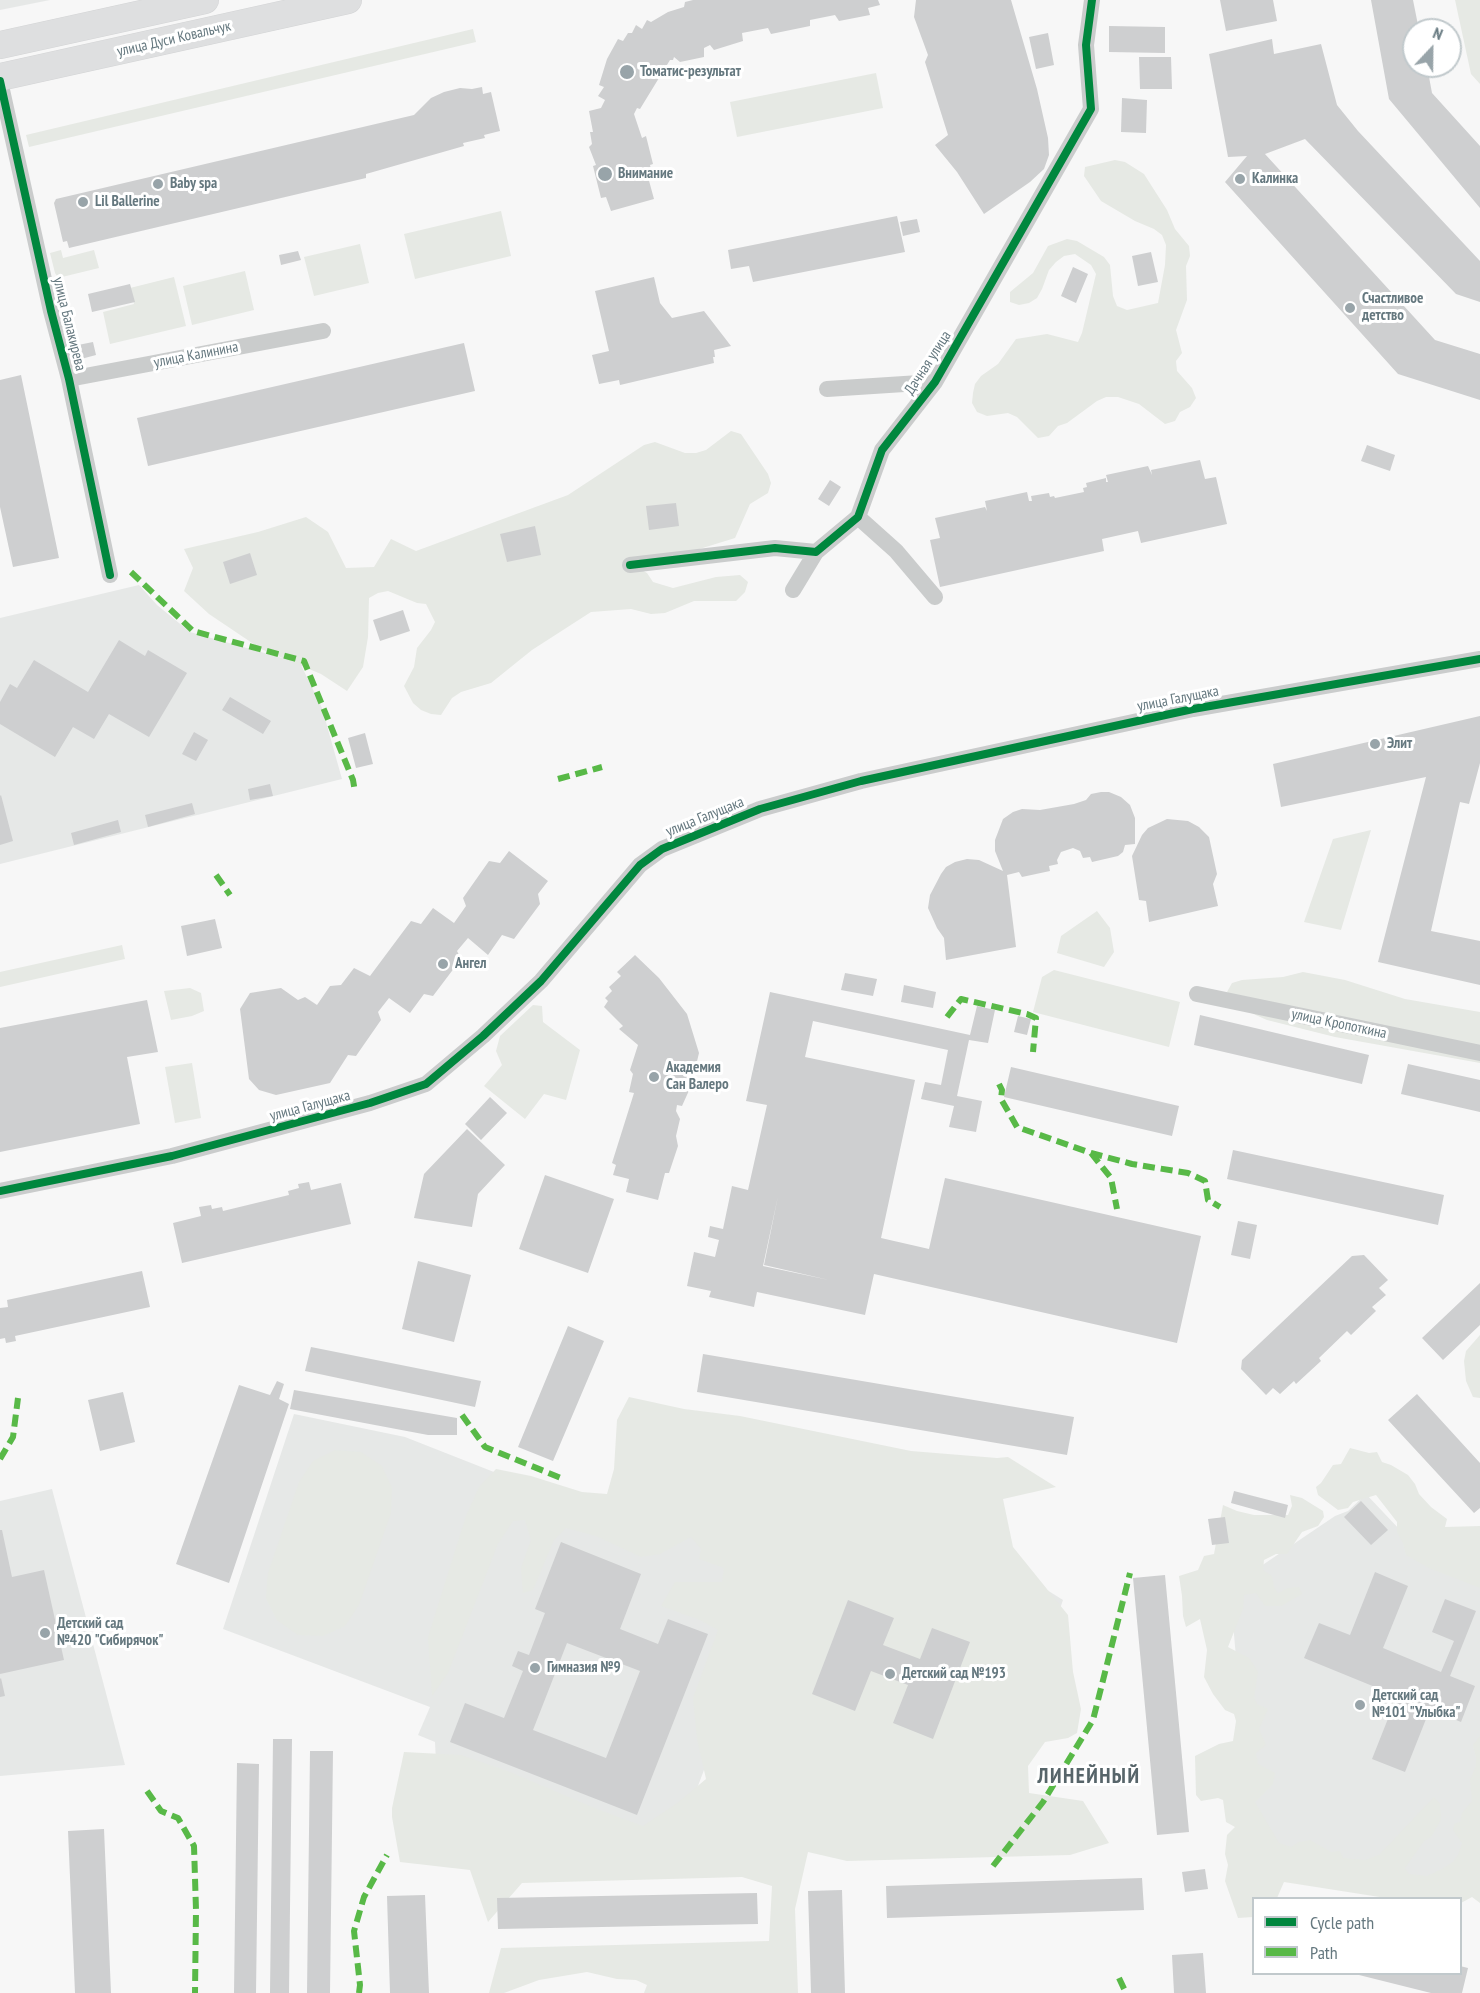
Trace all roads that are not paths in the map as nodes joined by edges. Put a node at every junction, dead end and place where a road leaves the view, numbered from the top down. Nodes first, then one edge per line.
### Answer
1 (205, 0) edge
2 (348, 0) edge
3 (1092, 0) edge
4 (0, 45) edge
5 (0, 79) edge
6 (323, 331) dead end
7 (69, 379) junction
8 (935, 382) junction
9 (827, 388) dead end
10 (858, 517) junction
11 (816, 552) junction
12 (630, 565) dead end
13 (110, 575) dead end
14 (793, 590) dead end
15 (935, 597) dead end
16 (1480, 659) edge
17 (1197, 994) dead end
18 (1480, 1053) edge
19 (0, 1191) edge

1 - 4 main road, улица Дуси Ковальчук
2 - 5 main road, улица Дуси Ковальчук
3 - 8 street, Дачная улица
5 - 7 street, улица Балакирева
6 - 7 street, улица Калинина
7 - 13 street, улица Балакирева
8 - 9 street
8 - 10 street, Дачная улица
10 - 11 street
10 - 15 street
11 - 12 street
11 - 14 street
16 - 19 street, улица Галущака
17 - 18 street, улица Кропоткина

